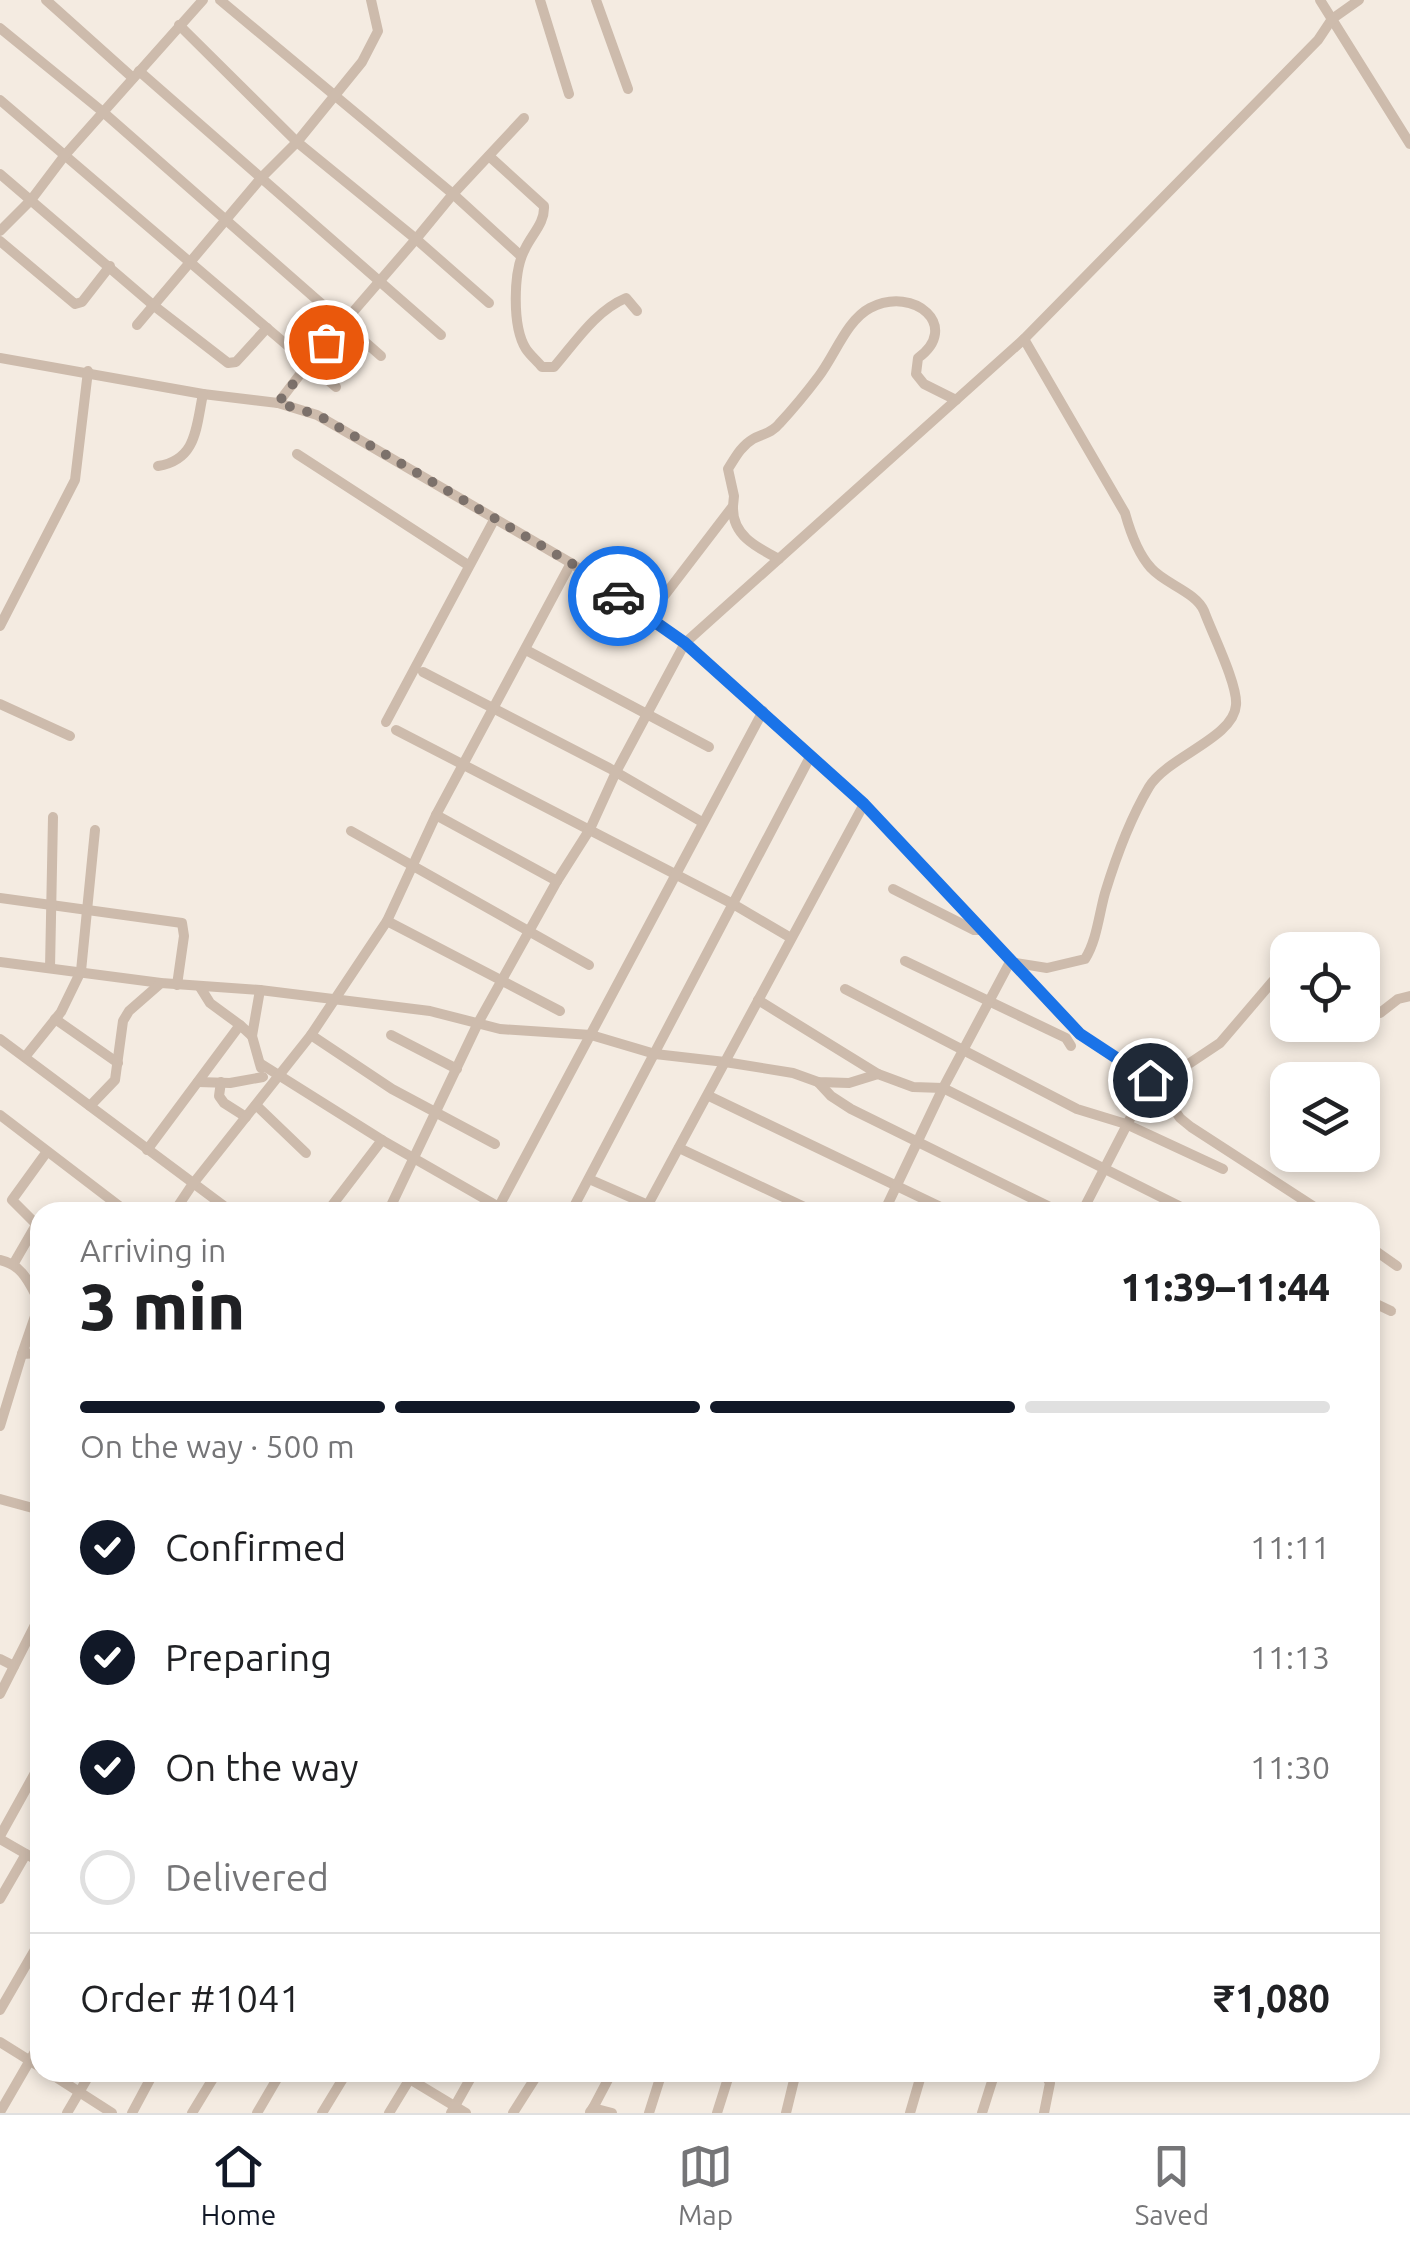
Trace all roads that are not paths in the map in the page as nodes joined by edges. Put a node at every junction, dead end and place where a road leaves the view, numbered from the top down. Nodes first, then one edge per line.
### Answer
1 (46, 0) edge
2 (203, 0) edge
3 (220, 0) edge
4 (371, 0) edge
5 (540, 0) edge
6 (596, 0) edge
7 (1320, 0) edge
8 (1359, 0) edge
9 (1332, 19) junction
10 (179, 25) junction
11 (0, 28) edge
12 (136, 74) junction
13 (628, 88) dead end
14 (569, 94) dead end
15 (334, 95) junction
16 (0, 100) edge
17 (103, 112) junction
18 (524, 118) dead end
19 (297, 142) junction
20 (1410, 144) edge
21 (65, 155) junction
22 (489, 156) junction
23 (0, 174) edge
24 (262, 178) junction
25 (453, 194) junction
26 (31, 200) junction
27 (226, 222) junction
28 (0, 231) edge
29 (416, 239) junction
30 (0, 241) edge
31 (521, 256) junction
32 (192, 262) junction
33 (110, 266) junction
34 (380, 282) junction
35 (488, 303) dead end
36 (153, 305) junction
37 (637, 311) dead end
38 (345, 321) junction
39 (138, 324) dead end
40 (267, 328) junction
41 (440, 335) dead end
42 (1024, 339) junction
43 (381, 356) dead end
44 (0, 358) edge
45 (308, 364) junction
46 (88, 372) junction
47 (336, 387) dead end
48 (204, 394) junction
49 (956, 400) junction
50 (278, 403) junction
51 (297, 454) dead end
52 (158, 466) dead end
53 (732, 506) junction
54 (494, 520) junction
55 (779, 558) junction
56 (571, 563) junction
57 (468, 566) junction
58 (648, 617) junction
59 (0, 626) edge
60 (685, 643) junction
61 (526, 650) junction
62 (423, 672) dead end
63 (0, 704) edge
64 (496, 708) junction
65 (762, 711) junction
66 (646, 714) junction
67 (70, 736) dead end
68 (709, 747) dead end
69 (810, 756) junction
70 (464, 762) junction
71 (616, 772) junction
72 (864, 804) junction
73 (436, 815) junction
74 (53, 817) dead end
75 (702, 822) junction
76 (590, 829) junction
77 (95, 830) dead end
78 (350, 831) dead end
79 (412, 866) junction
80 (674, 874) junction
81 (557, 881) junction
82 (893, 889) dead end
83 (0, 898) edge
84 (732, 904) junction
85 (52, 905) junction
86 (87, 909) junction
87 (386, 921) junction
88 (982, 930) junction
89 (528, 931) junction
90 (790, 938) junction
91 (0, 962) edge
92 (904, 962) dead end
93 (1010, 962) junction
94 (589, 965) dead end
95 (50, 968) junction
96 (81, 972) junction
97 (502, 980) junction
98 (161, 983) junction
99 (1270, 984) edge
100 (177, 985) junction
101 (200, 987) junction
102 (845, 989) dead end
103 (260, 990) junction
104 (1410, 996) edge
105 (336, 1000) junction
106 (758, 1000) junction
107 (990, 1002) junction
108 (560, 1011) dead end
109 (1380, 1013) edge
110 (55, 1019) junction
111 (478, 1023) junction
112 (240, 1025) junction
113 (390, 1035) dead end
114 (252, 1036) junction
115 (311, 1036) junction
116 (591, 1036) junction
117 (2, 1044) edge
118 (1071, 1046) dead end
119 (964, 1052) junction
120 (655, 1054) junction
121 (24, 1057) junction
122 (725, 1062) junction
123 (118, 1063) junction
124 (458, 1069) junction
125 (262, 1070) junction
126 (280, 1074) junction
127 (878, 1074) junction
128 (1150, 1080) junction
129 (198, 1082) junction
130 (221, 1082) junction
131 (818, 1082) junction
132 (944, 1088) junction
133 (266, 1092) junction
134 (709, 1096) junction
135 (90, 1106) junction
136 (256, 1106) junction
137 (437, 1114) junction
138 (0, 1115) edge
139 (246, 1117) junction
140 (1126, 1124) junction
141 (382, 1140) junction
142 (920, 1142) junction
143 (496, 1144) dead end
144 (679, 1148) junction
145 (148, 1150) junction
146 (46, 1153) junction
147 (306, 1153) dead end
148 (415, 1159) junction
149 (1102, 1169) junction
150 (1224, 1169) dead end
151 (588, 1179) junction
152 (192, 1185) junction
153 (897, 1186) junction
154 (112, 1202) edge
155 (181, 1202) edge
156 (217, 1202) edge
157 (335, 1202) edge
158 (393, 1202) edge
159 (485, 1202) edge
160 (502, 1202) edge
161 (576, 1202) edge
162 (632, 1202) edge
163 (650, 1202) edge
164 (794, 1202) edge
165 (889, 1202) edge
166 (930, 1202) edge
167 (1040, 1202) edge
168 (1087, 1202) edge
169 (1170, 1202) edge
170 (1307, 1202) edge
171 (30, 1218) edge
172 (30, 1238) edge
173 (1380, 1254) edge
174 (0, 1260) edge
175 (14, 1263) junction
176 (1396, 1266) dead end
177 (30, 1283) edge
178 (1380, 1306) edge
179 (1391, 1311) dead end
180 (30, 1331) edge
181 (22, 1354) junction
182 (30, 1354) edge
183 (0, 1426) edge
184 (0, 1500) edge
185 (30, 1505) edge
186 (30, 1636) edge
187 (0, 1660) edge
188 (14, 1666) junction
189 (0, 1694) edge
190 (30, 1782) edge
191 (0, 1837) edge
192 (26, 1854) junction
193 (30, 1856) edge
194 (0, 1899) edge
195 (30, 1959) edge
196 (0, 2010) edge
197 (0, 2042) edge
198 (30, 2061) edge
199 (30, 2071) edge
200 (62, 2082) edge
201 (86, 2082) edge
202 (149, 2082) edge
203 (211, 2082) edge
204 (275, 2082) edge
205 (340, 2082) edge
206 (408, 2082) edge
207 (420, 2082) edge
208 (470, 2082) edge
209 (532, 2082) edge
210 (607, 2082) edge
211 (659, 2082) edge
212 (727, 2082) edge
213 (794, 2082) edge
214 (919, 2082) edge
215 (992, 2082) edge
216 (1049, 2082) edge
217 (79, 2094) junction
218 (458, 2111) edge
219 (591, 2111) edge
220 (0, 2112) edge
221 (67, 2113) edge
222 (112, 2113) edge
223 (132, 2113) edge
224 (192, 2113) edge
225 (256, 2113) edge
226 (322, 2113) edge
227 (389, 2113) edge
228 (514, 2113) edge
229 (612, 2113) edge
230 (649, 2113) edge
231 (717, 2113) edge
232 (786, 2113) edge
233 (910, 2113) edge
234 (982, 2113) edge
235 (1044, 2113) edge

1 - 12 street
2 - 10 street
3 - 15 street
4 - 15 street
5 - 14 street
6 - 13 street
7 - 9 street
8 - 9 street
9 - 20 street
9 - 42 street
10 - 12 street
10 - 19 street
11 - 17 street
12 - 17 street
12 - 24 street
15 - 19 street
15 - 25 street
16 - 21 street
17 - 21 street
17 - 27 street
18 - 22 street
19 - 24 street
19 - 29 street
21 - 26 street
21 - 32 street
22 - 25 street
22 - 31 street
23 - 26 street
24 - 27 street
24 - 34 street
25 - 29 street
25 - 31 street
26 - 28 street
26 - 33 street
27 - 32 street
27 - 38 street
29 - 34 street
29 - 35 street
30 - 33 street
31 - 37 street
32 - 36 street
32 - 40 street
33 - 36 street
34 - 38 street
34 - 41 street
36 - 39 street
36 - 40 street
38 - 43 street
38 - 45 street
40 - 45 street
42 - 49 street
42 - 93 street
44 - 46 street
45 - 47 street
45 - 50 street
46 - 48 street
46 - 59 street
48 - 50 street
48 - 52 street
49 - 53 street
49 - 55 street
50 - 54 street
51 - 57 street
53 - 55 street
53 - 58 street
54 - 56 street
54 - 57 street
55 - 60 street
56 - 58 street
56 - 61 street
57 - 70 street
58 - 60 street
60 - 65 street
60 - 66 street
61 - 64 street
61 - 66 street
62 - 64 street
63 - 67 street
64 - 70 street
64 - 71 street
65 - 69 street
65 - 75 street
66 - 68 street
66 - 71 street
69 - 72 street
69 - 84 street
70 - 73 street
70 - 76 street
71 - 75 street
71 - 76 street
72 - 88 street
72 - 90 street
73 - 79 street
73 - 81 street
74 - 85 street
75 - 80 street
76 - 80 street
76 - 81 street
77 - 86 street
78 - 79 street
79 - 87 street
79 - 89 street
80 - 84 street
80 - 116 street
81 - 89 street
82 - 88 street
83 - 85 street
84 - 90 street
84 - 120 street
85 - 86 street
85 - 95 street
86 - 96 street
86 - 100 street
87 - 97 street
87 - 105 street
88 - 93 street
89 - 94 street
89 - 97 street
90 - 106 street
91 - 95 street
92 - 107 street
93 - 107 street
93 - 128 street
95 - 96 street
96 - 98 street
96 - 110 street
97 - 108 street
97 - 111 street
98 - 100 street
98 - 123 street
99 - 128 street
100 - 101 street
101 - 103 street
101 - 112 street
102 - 119 street
103 - 105 street
103 - 114 street
104 - 109 street
105 - 111 street
105 - 115 street
106 - 122 street
106 - 127 street
107 - 118 street
107 - 119 street
110 - 121 street
110 - 123 street
111 - 116 street
111 - 124 street
112 - 114 street
112 - 129 street
113 - 124 street
114 - 125 street
115 - 126 street
115 - 137 street
116 - 120 street
116 - 160 street
117 - 121 street
119 - 132 street
119 - 140 street
120 - 122 street
120 - 151 street
121 - 135 street
122 - 131 street
122 - 134 street
123 - 135 street
124 - 137 street
125 - 126 street
125 - 130 street
125 - 133 street
126 - 133 street
126 - 141 street
127 - 131 street
127 - 132 street
128 - 140 street
128 - 170 street
129 - 130 street
129 - 145 street
130 - 139 street
131 - 142 street
132 - 142 street
132 - 149 street
133 - 136 street
134 - 144 street
134 - 153 street
135 - 145 street
136 - 139 street
136 - 147 street
137 - 143 street
137 - 148 street
138 - 146 street
139 - 152 street
140 - 149 street
140 - 150 street
141 - 148 street
141 - 157 street
142 - 153 street
142 - 167 street
144 - 163 street
144 - 164 street
145 - 152 street
146 - 154 street
146 - 171 street
148 - 158 street
148 - 159 street
149 - 168 street
149 - 169 street
151 - 161 street
151 - 162 street
152 - 155 street
152 - 156 street
153 - 165 street
153 - 166 street
172 - 175 street
173 - 176 street
174 - 175 street
175 - 177 street
178 - 179 street
180 - 181 street
181 - 182 street
181 - 183 street
184 - 185 street
186 - 188 street
187 - 188 street
188 - 189 street
190 - 191 street
191 - 192 street
192 - 193 street
192 - 194 street
195 - 196 street
197 - 198 street
199 - 220 street
200 - 217 street
201 - 217 street
202 - 223 street
203 - 224 street
204 - 225 street
205 - 226 street
206 - 227 street
207 - 218 street
208 - 218 street
209 - 228 street
210 - 219 street
211 - 230 street
212 - 231 street
213 - 232 street
214 - 233 street
215 - 234 street
216 - 235 street
217 - 221 street
217 - 222 street
219 - 229 street

